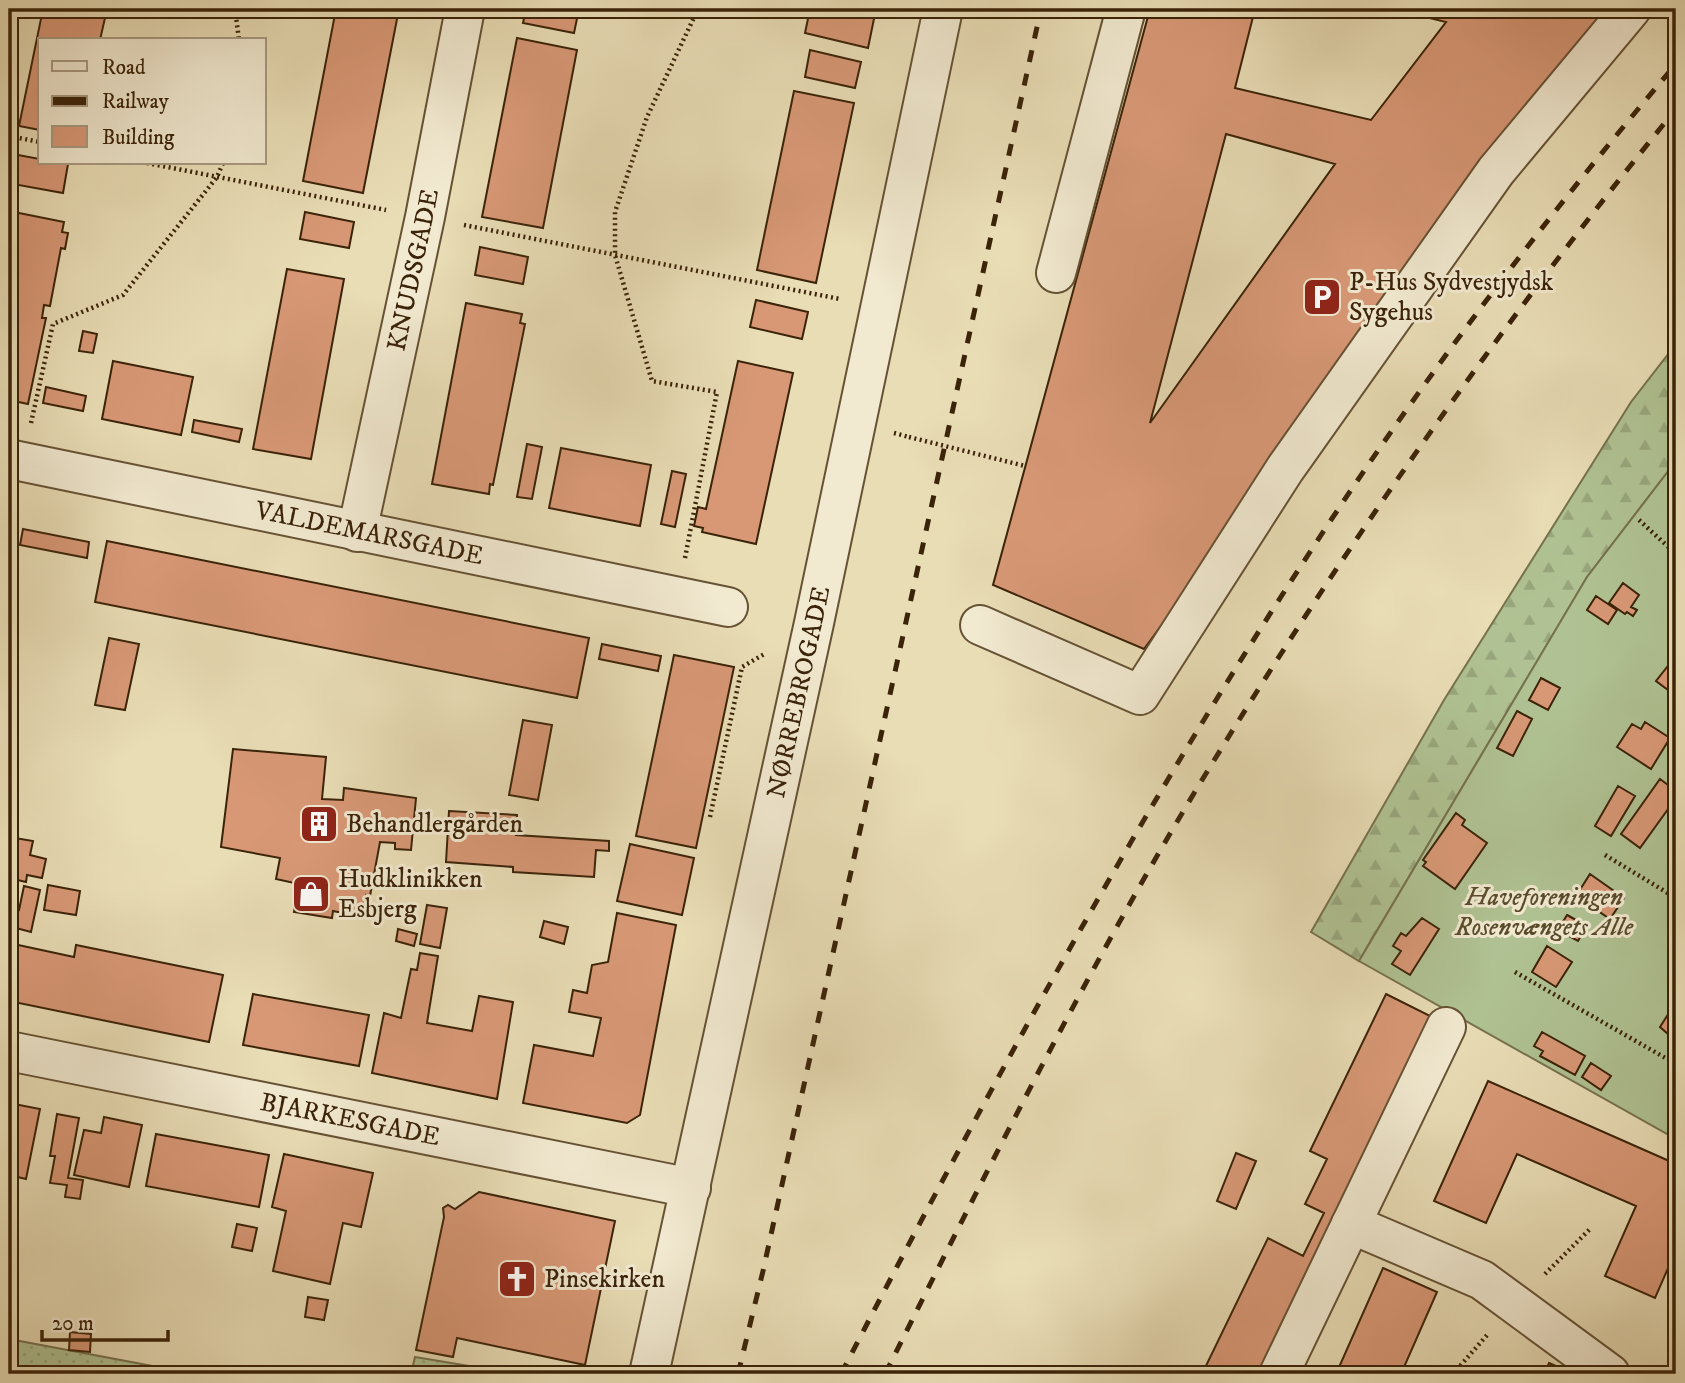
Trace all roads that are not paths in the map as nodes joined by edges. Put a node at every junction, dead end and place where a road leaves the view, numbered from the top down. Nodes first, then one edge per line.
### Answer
1 (465, 9) edge
2 (943, 9) edge
3 (1126, 9) edge
4 (1632, 9) edge
5 (1056, 273) dead end
6 (16, 460) edge
7 (357, 532) junction
8 (728, 607) dead end
9 (980, 625) dead end
10 (1446, 1027) dead end
11 (9, 1051) edge
12 (691, 1188) junction
13 (1351, 1224) junction
14 (649, 1374) edge
15 (1279, 1374) edge
16 (1610, 1374) edge

1 - 7 street, KNUDSGADE
2 - 12 street, NØRREBROGADE
3 - 5 street
4 - 9 street
6 - 7 street, VALDEMARSGADE
7 - 8 street, VALDEMARSGADE
10 - 13 street
11 - 12 street, BJARKESGADE
12 - 14 street, NØRREBROGADE
13 - 15 street
13 - 16 street

